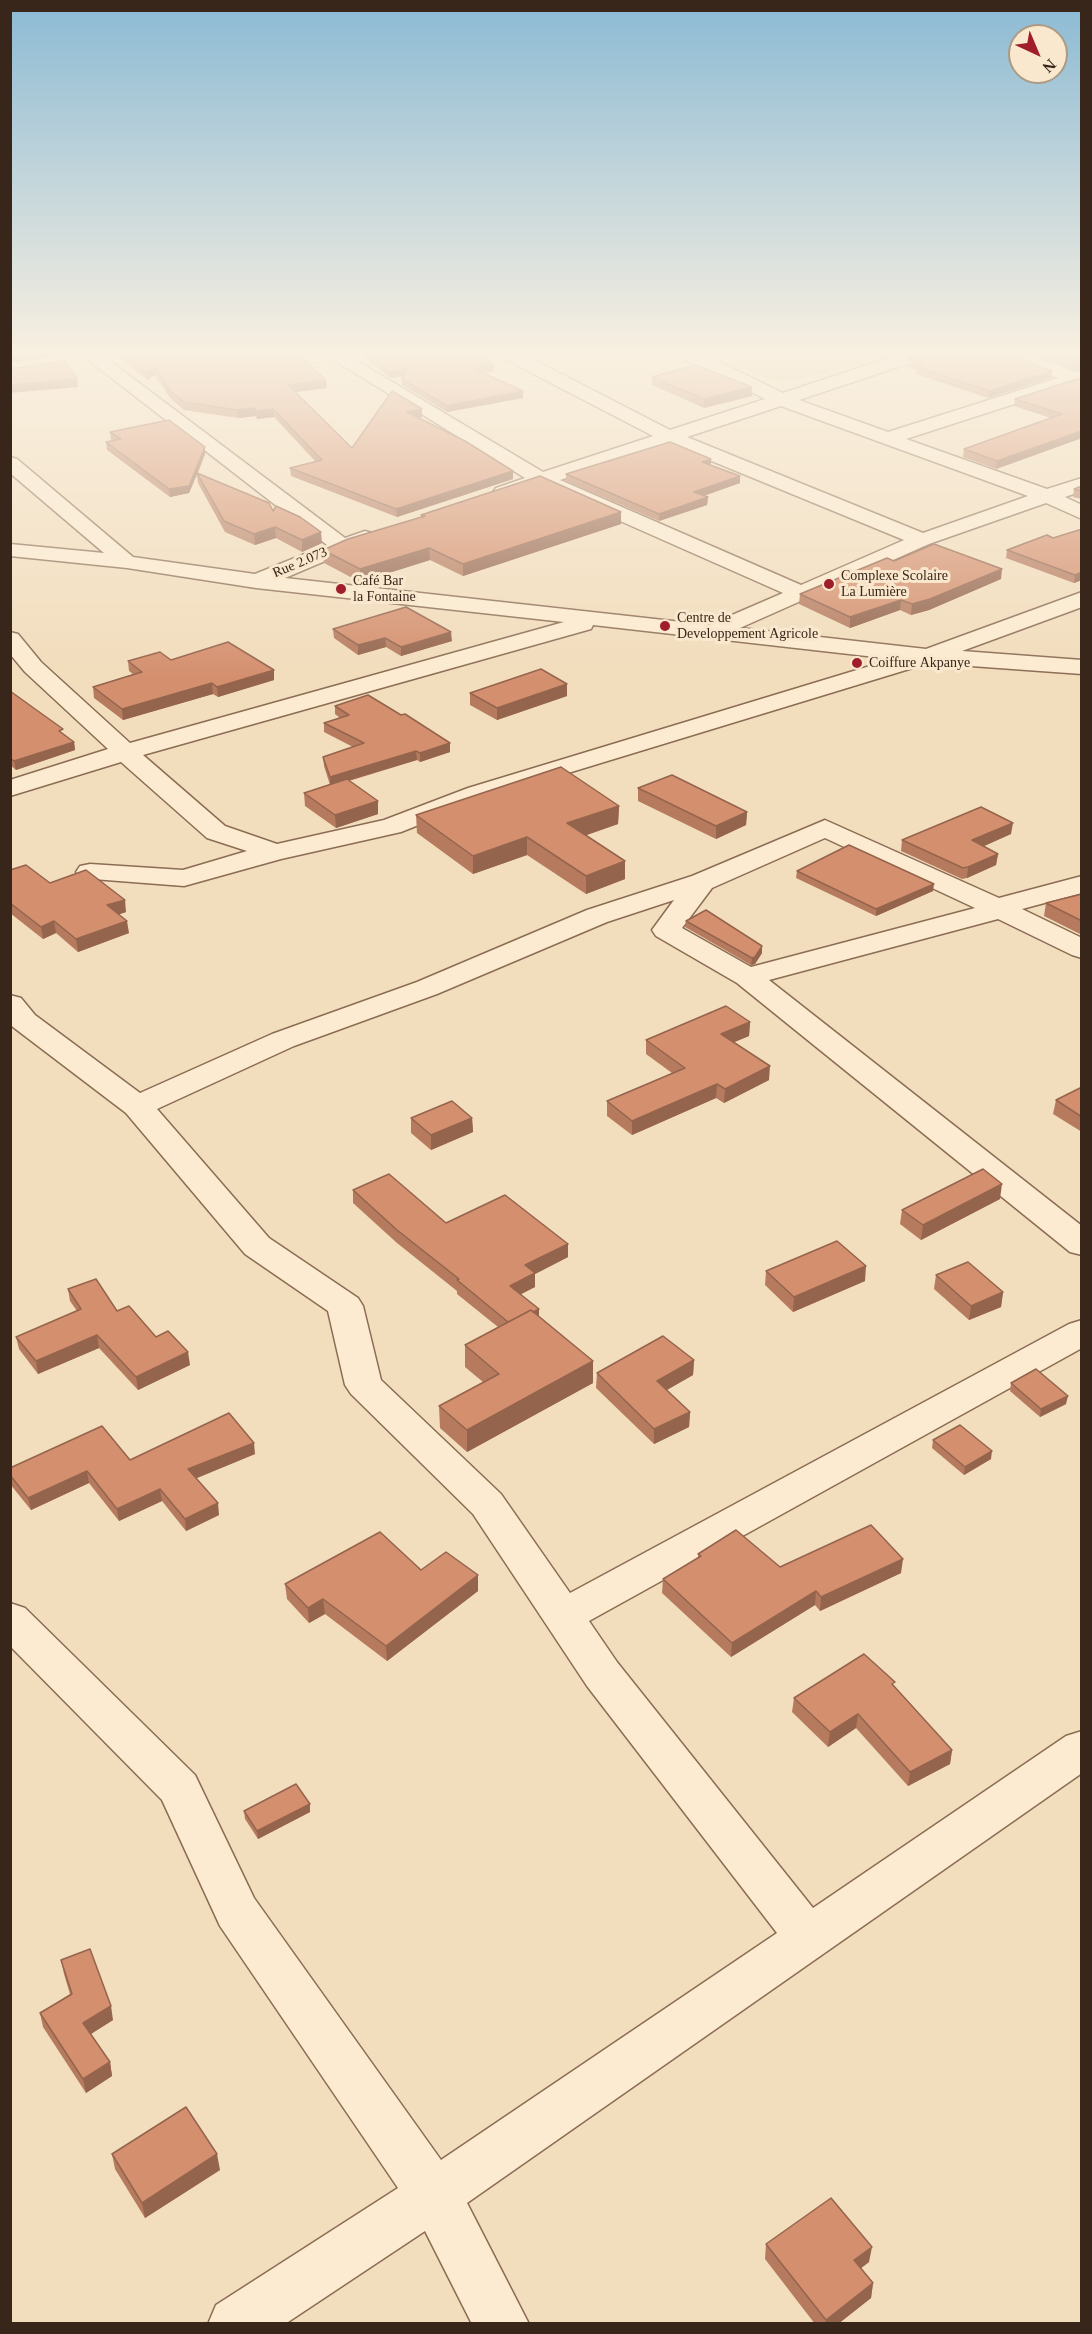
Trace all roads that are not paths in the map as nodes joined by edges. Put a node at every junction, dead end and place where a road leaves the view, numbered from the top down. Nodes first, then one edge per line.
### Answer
1 (232, 461) edge
2 (511, 461) edge
3 (596, 461) edge
4 (728, 461) edge
5 (951, 461) edge
6 (10, 463) edge
7 (541, 479) junction
8 (1082, 484) edge
9 (1048, 497) junction
10 (485, 498) edge
11 (1082, 513) edge
12 (385, 531) edge
13 (922, 540) junction
14 (341, 545) junction
15 (10, 550) edge
16 (43, 553) junction
17 (127, 562) junction
18 (10, 568) edge
19 (256, 581) junction
20 (802, 592) junction
21 (1082, 599) edge
22 (599, 620) junction
23 (712, 632) junction
24 (10, 639) edge
25 (928, 656) junction
26 (1082, 668) edge
27 (125, 752) junction
28 (10, 788) edge
29 (275, 852) junction
30 (90, 873) edge
31 (702, 882) junction
32 (1082, 884) edge
33 (1000, 910) junction
34 (1082, 949) edge
35 (747, 977) junction
36 (10, 1004) edge
37 (136, 1106) junction
38 (1082, 1244) edge
39 (1082, 1332) edge
40 (563, 1616) junction
41 (10, 1619) edge
42 (1082, 1749) edge
43 (808, 1937) junction
44 (434, 2195) junction
45 (236, 2324) edge
46 (502, 2324) edge

1 - 14 street
2 - 7 street
3 - 7 street
4 - 13 street
5 - 9 street
6 - 17 street
7 - 10 street
7 - 20 street
8 - 9 street
9 - 11 street
9 - 13 street
12 - 14 street, Rue 2.073
13 - 20 street
14 - 19 street, Rue 2.073
15 - 16 street
16 - 17 street
16 - 18 street
17 - 19 street
19 - 22 street
20 - 23 street
21 - 25 street
22 - 23 street
22 - 27 street
23 - 25 street
24 - 27 street
25 - 26 street
25 - 29 street
27 - 28 street
27 - 29 street
29 - 30 street
31 - 33 street
31 - 35 street
31 - 37 street
32 - 33 street
33 - 34 street
33 - 35 street
35 - 38 street
36 - 37 street
37 - 40 street
39 - 40 street
40 - 43 street
41 - 44 street
42 - 43 street
43 - 44 street
44 - 45 street
44 - 46 street

